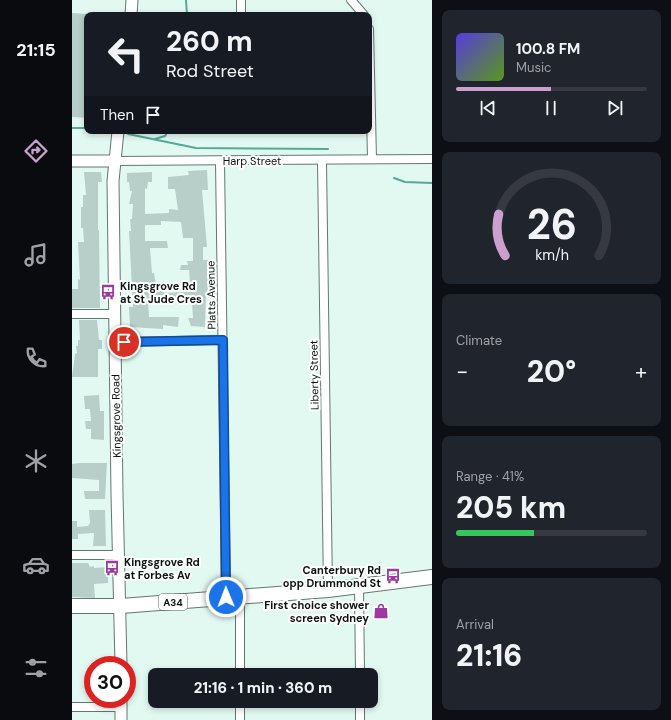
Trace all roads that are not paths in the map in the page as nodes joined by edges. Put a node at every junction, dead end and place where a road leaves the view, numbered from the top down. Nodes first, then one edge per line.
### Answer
1 (132, 0) edge
2 (241, 0) edge
3 (351, 0) edge
4 (130, 12) edge
5 (241, 12) edge
6 (361, 12) edge
7 (118, 134) edge
8 (371, 134) edge
9 (432, 159) edge
10 (372, 160) junction
11 (72, 161) edge
12 (115, 161) junction
13 (220, 161) junction
14 (322, 161) junction
15 (72, 314) edge
16 (115, 314) junction
17 (223, 340) junction
18 (115, 342) junction
19 (118, 555) junction
20 (72, 556) edge
21 (432, 577) edge
22 (359, 587) junction
23 (328, 590) junction
24 (233, 597) junction
25 (72, 606) edge
26 (120, 606) junction
27 (121, 656) edge
28 (239, 668) edge
29 (360, 668) edge
30 (84, 706) edge
31 (72, 707) edge
32 (121, 708) edge
33 (240, 708) edge
34 (360, 708) edge
35 (121, 720) edge
36 (240, 720) edge
37 (360, 720) edge

1 - 4 main road
2 - 5 street
3 - 6 street
7 - 12 main road, Kingsgrove Road
8 - 10 street
9 - 10 street, Harp Street
10 - 14 street, Harp Street
11 - 12 main road, Harp Street
12 - 13 street, Harp Street
12 - 16 main road, Kingsgrove Road
13 - 14 street, Harp Street
13 - 17 street, Platts Avenue
14 - 23 street, Liberty Street
15 - 16 street
16 - 18 main road, Kingsgrove Road
17 - 18 street
17 - 24 street, Platts Avenue
18 - 19 main road, Kingsgrove Road
19 - 20 street
19 - 26 main road, Kingsgrove Road
21 - 22 highway, A34
22 - 23 highway, A34
22 - 29 street
23 - 24 highway, A34
24 - 26 highway, A34
24 - 28 street, Platts Avenue
25 - 26 highway, A34
26 - 27 main road, Kingsgrove Road
30 - 31 street
32 - 35 main road
33 - 36 street
34 - 37 street

